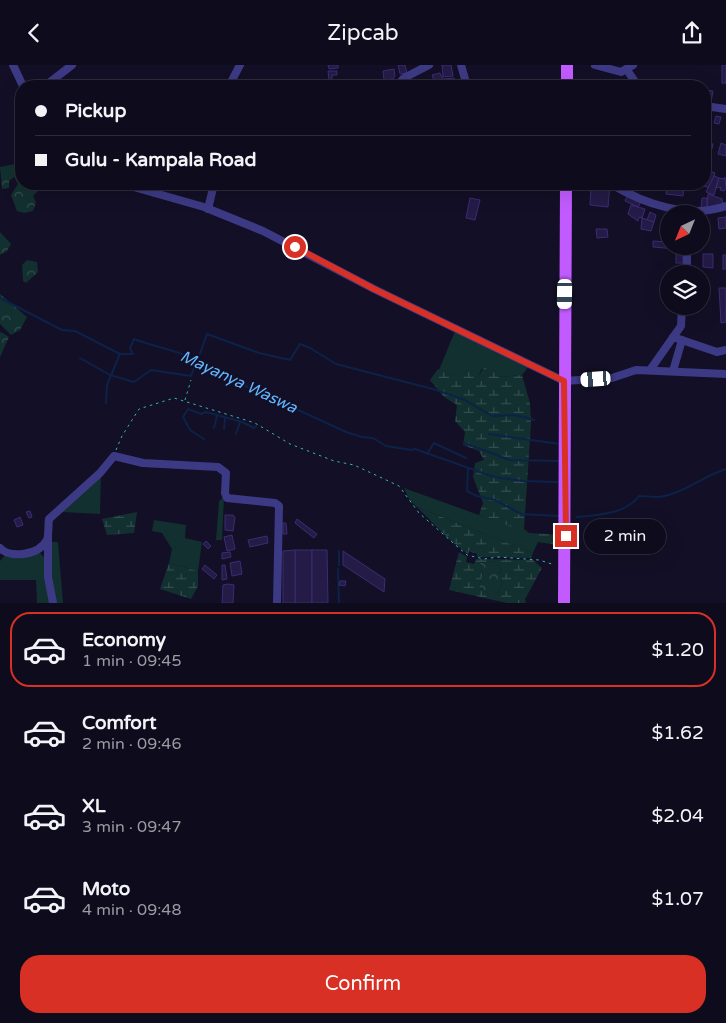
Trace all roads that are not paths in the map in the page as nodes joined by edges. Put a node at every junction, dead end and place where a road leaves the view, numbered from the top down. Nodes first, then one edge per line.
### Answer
1 (13, 65) edge
2 (72, 65) edge
3 (240, 65) edge
4 (429, 65) edge
5 (462, 65) edge
6 (567, 65) edge
7 (594, 65) edge
8 (630, 68) edge
9 (20, 80) edge
10 (53, 80) edge
11 (232, 80) edge
12 (403, 80) edge
13 (466, 80) edge
14 (567, 80) edge
15 (635, 80) edge
16 (711, 107) edge
17 (726, 109) edge
18 (143, 190) edge
19 (213, 190) edge
20 (566, 190) edge
21 (623, 190) edge
22 (660, 206) edge
23 (726, 206) edge
24 (208, 209) junction
25 (710, 210) edge
26 (681, 315) edge
27 (673, 337) junction
28 (682, 340) junction
29 (726, 350) edge
30 (650, 370) junction
31 (673, 371) junction
32 (726, 374) edge
33 (564, 381) junction
34 (48, 538) junction
35 (0, 548) edge
36 (36, 549) junction
37 (48, 559) junction
38 (53, 603) edge
39 (277, 603) edge
40 (564, 603) edge

1 - 9 street
2 - 10 street
3 - 11 street
4 - 12 street
5 - 13 street
6 - 14 main road
7 - 8 street
8 - 15 street
16 - 17 street
18 - 24 street
19 - 24 street
20 - 33 main road
21 - 22 street
23 - 25 street
24 - 33 street
26 - 27 street
27 - 28 street
27 - 30 street
28 - 29 street
28 - 31 street
30 - 31 street
30 - 33 street
31 - 32 street
33 - 40 main road
34 - 36 street
34 - 37 street
34 - 39 street
35 - 36 street
36 - 37 street
37 - 38 street

